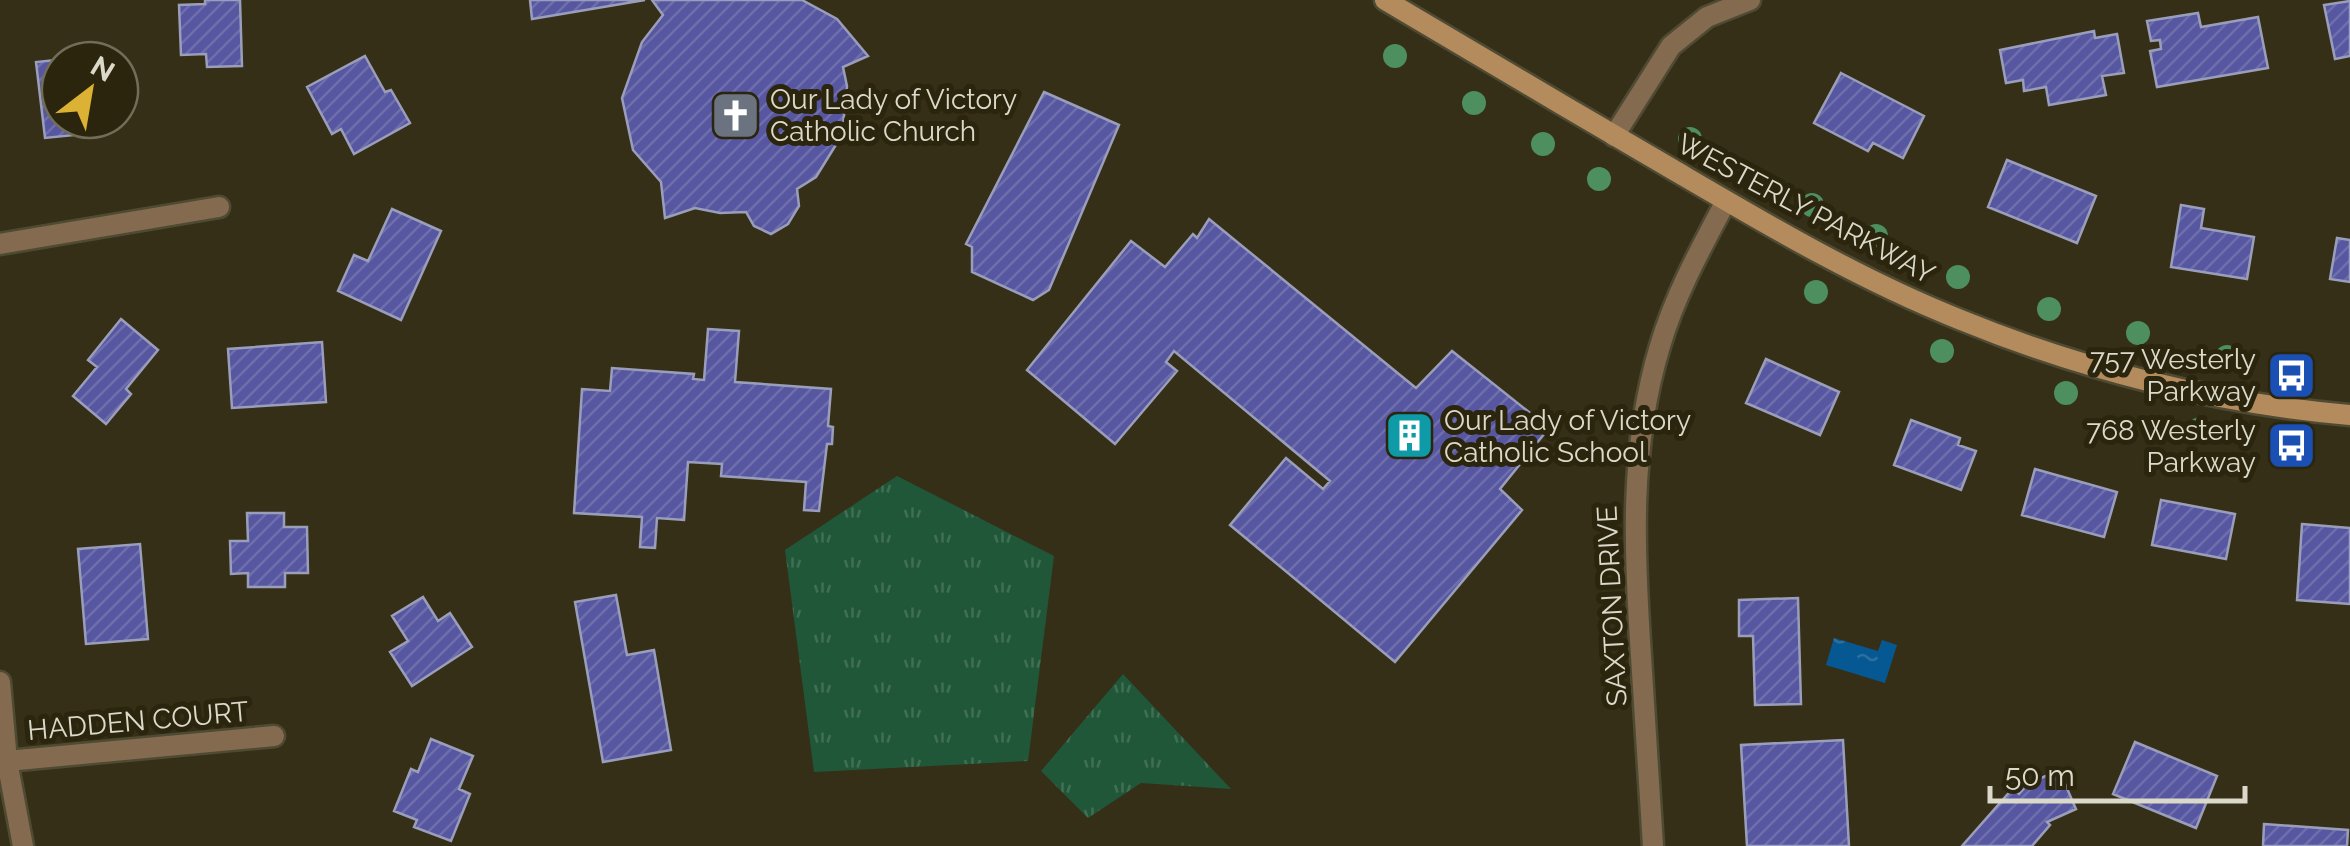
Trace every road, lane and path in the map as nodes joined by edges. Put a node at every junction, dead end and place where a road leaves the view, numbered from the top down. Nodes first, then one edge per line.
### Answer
1 (1385, 0) edge
2 (1750, 0) edge
3 (1614, 136) junction
4 (1726, 201) junction
5 (219, 207) dead end
6 (0, 244) edge
7 (2350, 415) edge
8 (0, 682) edge
9 (274, 736) dead end
10 (7, 760) junction
11 (23, 846) edge
12 (1653, 846) edge

1 - 3 main road, WESTERLY PARKWAY
2 - 3 street
3 - 4 main road, WESTERLY PARKWAY
4 - 7 main road, WESTERLY PARKWAY
4 - 12 street, SAXTON DRIVE
5 - 6 street
8 - 10 street
9 - 10 street, HADDEN COURT
10 - 11 street

